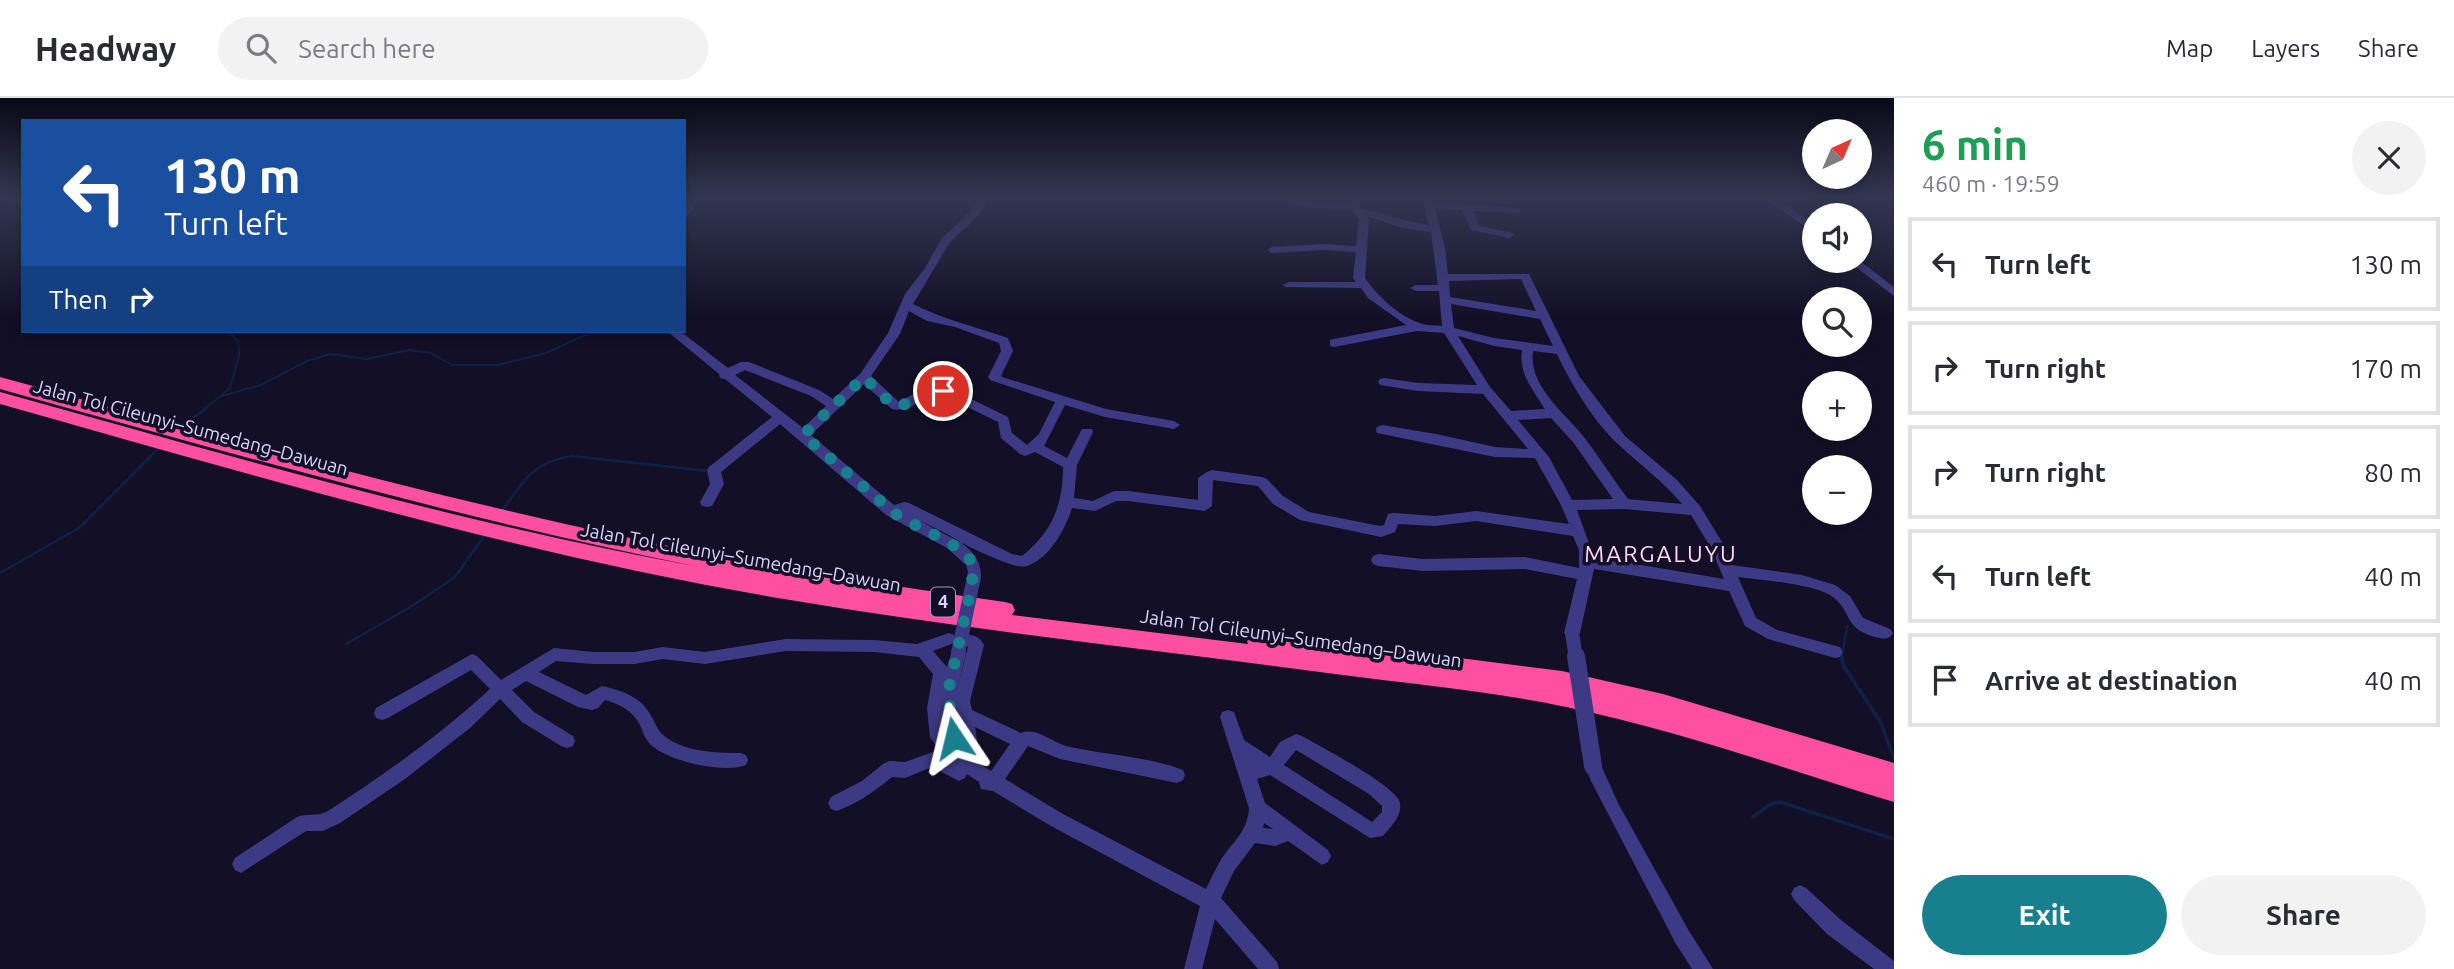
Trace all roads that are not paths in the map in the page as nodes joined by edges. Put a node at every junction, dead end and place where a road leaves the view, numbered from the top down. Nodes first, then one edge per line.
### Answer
1 (950, 237) edge
2 (1362, 237) edge
3 (1437, 237) edge
4 (1361, 249) junction
5 (1272, 250) dead end
6 (1868, 273) edge
7 (1289, 285) dead end
8 (1363, 285) junction
9 (1416, 288) dead end
10 (1444, 288) junction
11 (1894, 293) edge
12 (906, 305) junction
13 (1544, 316) junction
14 (1417, 327) junction
15 (1448, 330) junction
16 (675, 333) edge
17 (1334, 343) dead end
18 (1528, 347) junction
19 (1562, 351) junction
20 (724, 374) junction
21 (864, 377) junction
22 (1384, 382) dead end
23 (0, 383) edge
24 (1486, 390) junction
25 (0, 398) edge
26 (1062, 400) junction
27 (833, 405) junction
28 (1554, 414) junction
29 (1508, 416) junction
30 (779, 418) junction
31 (1174, 425) dead end
32 (1382, 430) dead end
33 (1087, 432) dead end
34 (803, 435) junction
35 (1036, 447) junction
36 (1539, 453) junction
37 (1070, 466) junction
38 (707, 502) dead end
39 (1067, 502) junction
40 (1624, 504) junction
41 (1567, 505) junction
42 (1695, 510) junction
43 (938, 530) junction
44 (1577, 531) junction
45 (1378, 560) dead end
46 (1587, 569) junction
47 (1727, 570) junction
48 (1732, 586) junction
49 (1885, 633) dead end
50 (959, 644) junction
51 (917, 650) junction
52 (1835, 652) dead end
53 (527, 674) junction
54 (499, 690) junction
55 (382, 713) dead end
56 (964, 714) junction
57 (1228, 717) dead end
58 (567, 741) dead end
59 (1021, 741) junction
60 (1239, 746) junction
61 (740, 760) dead end
62 (1274, 766) junction
63 (976, 771) junction
64 (1894, 773) edge
65 (1248, 774) junction
66 (1177, 775) dead end
67 (993, 783) junction
68 (1894, 791) edge
69 (837, 803) dead end
70 (1258, 808) junction
71 (1290, 832) junction
72 (1251, 834) junction
73 (1322, 856) dead end
74 (241, 864) dead end
75 (1800, 894) dead end
76 (1212, 902) junction
77 (1194, 969) edge
78 (1270, 969) edge
79 (1704, 969) edge
80 (1889, 969) edge

1 - 12 street
2 - 4 street
3 - 10 street
4 - 5 street
4 - 8 street
6 - 11 street
7 - 8 street
8 - 14 street
9 - 10 street
10 - 13 street
10 - 13 street
10 - 15 street
12 - 21 street
12 - 26 street
13 - 19 street
14 - 15 street
14 - 17 street
15 - 18 street
15 - 24 street
16 - 20 street
18 - 19 street
18 - 28 street
19 - 42 street
20 - 27 street
20 - 30 street
21 - 27 street
21 - 35 street
22 - 24 street
23 - 64 highway, Jalan Tol Cileunyi–Sumedang–Dawuan / 4
24 - 29 street
25 - 68 highway, Jalan Tol Cileunyi–Sumedang–Dawuan / 4
26 - 31 street
26 - 35 street
27 - 34 street
28 - 29 street
28 - 40 street
29 - 36 street
30 - 34 street
30 - 38 street
32 - 36 street
33 - 37 street
34 - 43 street
35 - 37 street
36 - 41 street
37 - 39 street
39 - 43 street
39 - 44 street
40 - 41 street
40 - 42 street
41 - 44 street
42 - 47 street
43 - 50 street, bridge
44 - 46 street
45 - 46 street
46 - 48 street
46 - 79 street, bridge
47 - 48 street
47 - 49 street
48 - 52 street
50 - 51 street
50 - 56 street
50 - 63 street
51 - 53 street
51 - 63 street
53 - 54 street
53 - 61 street
54 - 55 street
54 - 58 street
54 - 74 street
56 - 59 street
56 - 63 street
57 - 60 street
59 - 66 street
59 - 67 street
60 - 62 street
60 - 65 street
62 - 62 street
62 - 65 street
63 - 67 street
65 - 70 street
67 - 69 street
67 - 76 street
70 - 71 street
70 - 72 street
71 - 72 street
71 - 73 street
72 - 76 street
75 - 80 street
76 - 77 street
76 - 78 street

